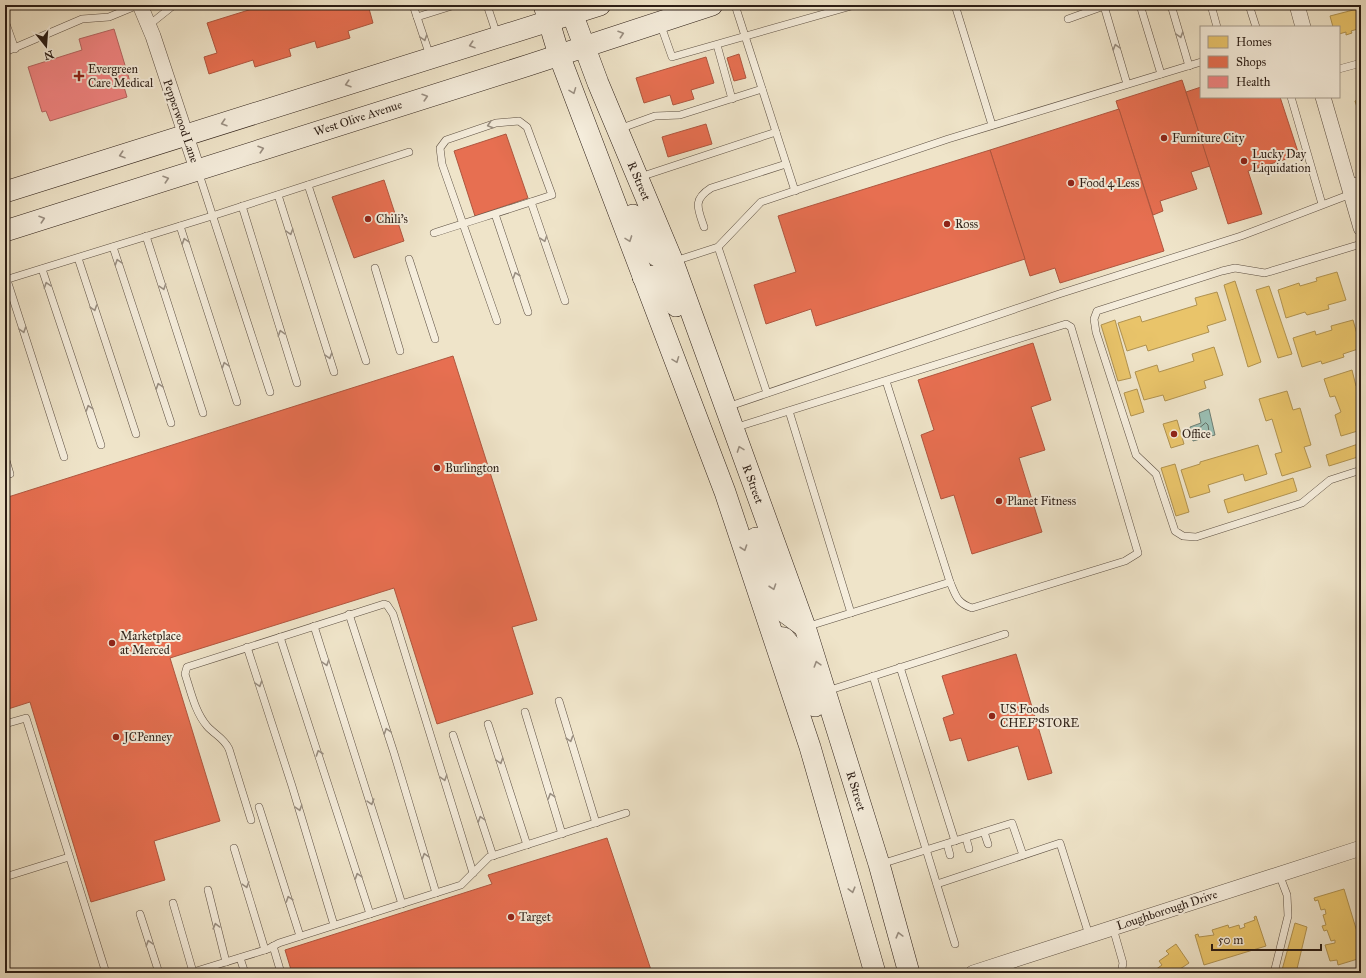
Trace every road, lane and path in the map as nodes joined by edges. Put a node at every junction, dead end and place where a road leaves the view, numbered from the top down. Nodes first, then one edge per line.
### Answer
1 (139, 5) edge
2 (174, 5) edge
3 (413, 5) edge
4 (455, 5) edge
5 (487, 5) edge
6 (600, 5) edge
7 (712, 5) edge
8 (735, 5) edge
9 (855, 5) edge
10 (955, 5) edge
11 (1105, 5) edge
12 (1140, 5) edge
13 (1171, 5) edge
14 (1211, 5) edge
15 (1249, 5) edge
16 (1297, 5) edge
17 (570, 9) edge
18 (547, 13) edge
19 (417, 17) junction
20 (1068, 19) dead end
21 (5, 21) edge
22 (660, 21) junction
23 (149, 25) junction
24 (1217, 26) edge
25 (1256, 26) edge
26 (1303, 26) edge
27 (498, 37) junction
28 (746, 37) junction
29 (717, 45) junction
30 (584, 46) junction
31 (15, 49) junction
32 (5, 52) edge
33 (559, 55) junction
34 (430, 59) junction
35 (1200, 62) edge
36 (1361, 63) edge
37 (1189, 66) junction
38 (1340, 69) edge
39 (1161, 74) junction
40 (1126, 84) junction
41 (762, 89) junction
42 (1291, 98) edge
43 (1323, 98) edge
44 (732, 99) junction
45 (992, 125) junction
46 (618, 130) junction
47 (776, 132) junction
48 (186, 135) junction
49 (409, 152) dead end
50 (786, 164) junction
51 (197, 169) junction
52 (638, 178) junction
53 (308, 185) junction
54 (1353, 186) edge
55 (795, 191) junction
56 (5, 192) edge
57 (278, 195) junction
58 (613, 195) junction
59 (531, 202) junction
60 (1322, 204) junction
61 (242, 206) junction
62 (495, 214) junction
63 (212, 216) junction
64 (462, 224) junction
65 (180, 226) junction
66 (704, 227) dead end
67 (1361, 228) edge
68 (5, 231) edge
69 (434, 233) dead end
70 (146, 236) junction
71 (1361, 244) edge
72 (113, 247) junction
73 (718, 247) junction
74 (78, 258) junction
75 (409, 259) dead end
76 (672, 262) junction
77 (375, 268) dead end
78 (42, 269) junction
79 (643, 277) junction
80 (6, 280) edge
81 (565, 301) dead end
82 (528, 312) dead end
83 (497, 321) dead end
84 (436, 339) dead end
85 (400, 351) dead end
86 (366, 361) dead end
87 (334, 372) dead end
88 (886, 381) junction
89 (297, 383) dead end
90 (270, 392) dead end
91 (767, 393) junction
92 (721, 399) junction
93 (237, 402) dead end
94 (789, 411) junction
95 (203, 413) dead end
96 (171, 423) dead end
97 (732, 429) junction
98 (136, 434) dead end
99 (101, 445) dead end
100 (5, 457) edge
101 (64, 457) dead end
102 (1361, 470) edge
103 (10, 474) dead end
104 (725, 492) junction
105 (950, 582) junction
106 (851, 612) junction
107 (349, 614) junction
108 (314, 626) junction
109 (805, 627) junction
110 (1005, 634) dead end
111 (280, 637) junction
112 (775, 637) junction
113 (247, 647) junction
114 (900, 667) junction
115 (873, 676) junction
116 (818, 694) junction
117 (559, 701) dead end
118 (525, 712) dead end
119 (5, 724) edge
120 (488, 724) dead end
121 (453, 735) dead end
122 (259, 807) dead end
123 (626, 813) dead end
124 (251, 820) dead end
125 (596, 823) junction
126 (984, 832) junction
127 (562, 834) junction
128 (966, 838) junction
129 (955, 841) junction
130 (946, 844) junction
131 (988, 844) dead end
132 (527, 845) junction
133 (234, 848) dead end
134 (969, 848) dead end
135 (1361, 848) edge
136 (926, 851) junction
137 (950, 855) dead end
138 (1023, 855) junction
139 (493, 856) junction
140 (70, 857) junction
141 (879, 864) junction
142 (473, 873) junction
143 (1280, 874) junction
144 (5, 877) edge
145 (937, 884) junction
146 (208, 890) dead end
147 (436, 893) junction
148 (173, 903) dead end
149 (402, 904) junction
150 (140, 914) dead end
151 (370, 914) junction
152 (334, 925) junction
153 (1113, 928) junction
154 (1089, 935) junction
155 (300, 936) junction
156 (955, 944) dead end
157 (273, 946) junction
158 (265, 950) junction
159 (240, 958) junction
160 (226, 962) junction
161 (106, 973) edge
162 (159, 973) edge
163 (191, 973) edge
164 (245, 973) edge
165 (281, 973) edge
166 (875, 973) edge
167 (909, 973) edge
168 (973, 973) edge
169 (1121, 973) edge
170 (1274, 973) edge

1 - 23 street, Pepperwood Lane
1 - 31 lane
2 - 23 lane
3 - 19 lane
4 - 19 lane
5 - 27 lane
6 - 17 street
7 - 22 street, West Olive Avenue
8 - 28 lane
9 - 28 lane
10 - 45 lane
11 - 20 lane
40 -> 11 lane
12 - 39 lane
13 -> 37 lane
14 - 24 lane
15 - 25 lane
16 - 26 street
17 - 18 street
17 - 30 street, R Street
18 - 27 street
18 - 33 street
19 -> 34 lane
21 - 31 lane
22 - 29 lane
30 -> 22 street, West Olive Avenue
23 - 48 street, Pepperwood Lane
27 -> 34 street
28 - 29 lane
28 - 41 lane
29 - 44 lane
30 - 33 street, West Olive Avenue
30 - 46 street, R Street
31 - 32 lane
51 -> 33 street, West Olive Avenue
33 -> 58 street
34 -> 48 street
35 - 37 lane
36 - 38 lane
37 - 39 lane
39 - 40 lane
40 - 45 lane
41 - 44 lane
41 - 47 lane
42 - 60 lane
43 - 54 street
44 - 46 lane
45 - 55 lane
46 - 52 street, R Street
47 - 50 lane
47 - 52 lane
48 - 51 street, Pepperwood Lane
48 -> 56 street
49 - 53 lane
50 - 55 lane
50 - 66 lane
51 - 63 lane
68 -> 51 street, West Olive Avenue
52 - 76 street, R Street
53 - 57 lane
53 - 86 lane
54 - 60 lane
54 - 67 street
55 - 73 lane
57 - 61 lane
57 -> 87 lane
58 - 76 street
58 -> 79 street
59 - 62 lane
59 -> 64 lane
59 -> 81 lane
60 - 91 lane
61 - 63 lane
89 -> 61 lane
62 - 64 lane
82 -> 62 lane
63 - 65 lane
63 - 90 lane
64 - 69 lane
64 - 83 lane
65 - 70 lane
93 -> 65 lane
70 - 72 lane
70 -> 95 lane
71 - 102 lane
72 - 74 lane
96 -> 72 lane
73 - 76 lane
73 - 91 lane
74 - 78 lane
74 -> 98 lane
75 - 84 lane
76 - 92 street, R Street
77 - 85 lane
78 - 80 lane
99 -> 78 lane
79 - 92 street
79 -> 104 street
80 -> 101 lane
88 - 94 lane
88 - 105 lane
88 - 105 lane
91 - 92 lane
92 - 97 street, R Street
94 - 97 lane
94 - 106 lane
109 -> 97 street, R Street
100 - 103 lane
104 -> 109 street
104 -> 112 street
105 - 106 lane
106 - 109 lane
107 - 108 lane
107 -> 142 lane
147 -> 107 lane
108 - 111 lane
108 -> 149 lane
116 -> 109 street, R Street
110 - 114 lane
111 - 113 lane
151 -> 111 lane
112 - 116 street
112 -> 166 street
113 - 124 lane
113 -> 152 lane
114 - 115 lane
114 - 129 lane
115 - 116 lane
115 - 136 lane
116 - 141 street, R Street
117 -> 125 lane
127 -> 118 lane
119 - 140 lane
120 -> 132 lane
139 -> 121 lane
155 -> 122 lane
123 - 125 lane
125 - 127 lane
126 - 128 lane
126 - 131 lane
126 - 138 lane
127 - 132 lane
128 - 129 lane
128 - 134 lane
129 - 130 lane
130 - 136 lane
130 - 137 lane
132 - 139 lane
133 -> 158 lane
135 - 143 street, Loughborough Drive
136 - 141 lane
136 - 145 lane
138 - 145 lane
138 - 154 lane
139 - 142 lane
140 - 144 lane
140 - 161 lane
167 -> 141 street, R Street
142 - 147 lane
143 - 153 street, Loughborough Drive
143 - 170 lane
145 - 156 lane
160 -> 146 lane
147 - 149 lane
148 - 163 lane
149 - 151 lane
162 -> 150 lane
151 - 152 lane
152 - 155 lane
153 - 154 street, Loughborough Drive
153 - 169 lane
154 - 168 street, Loughborough Drive
155 - 157 lane
157 - 158 lane
157 - 165 lane
158 - 159 lane
159 - 160 lane
159 - 164 lane
160 - 163 lane

